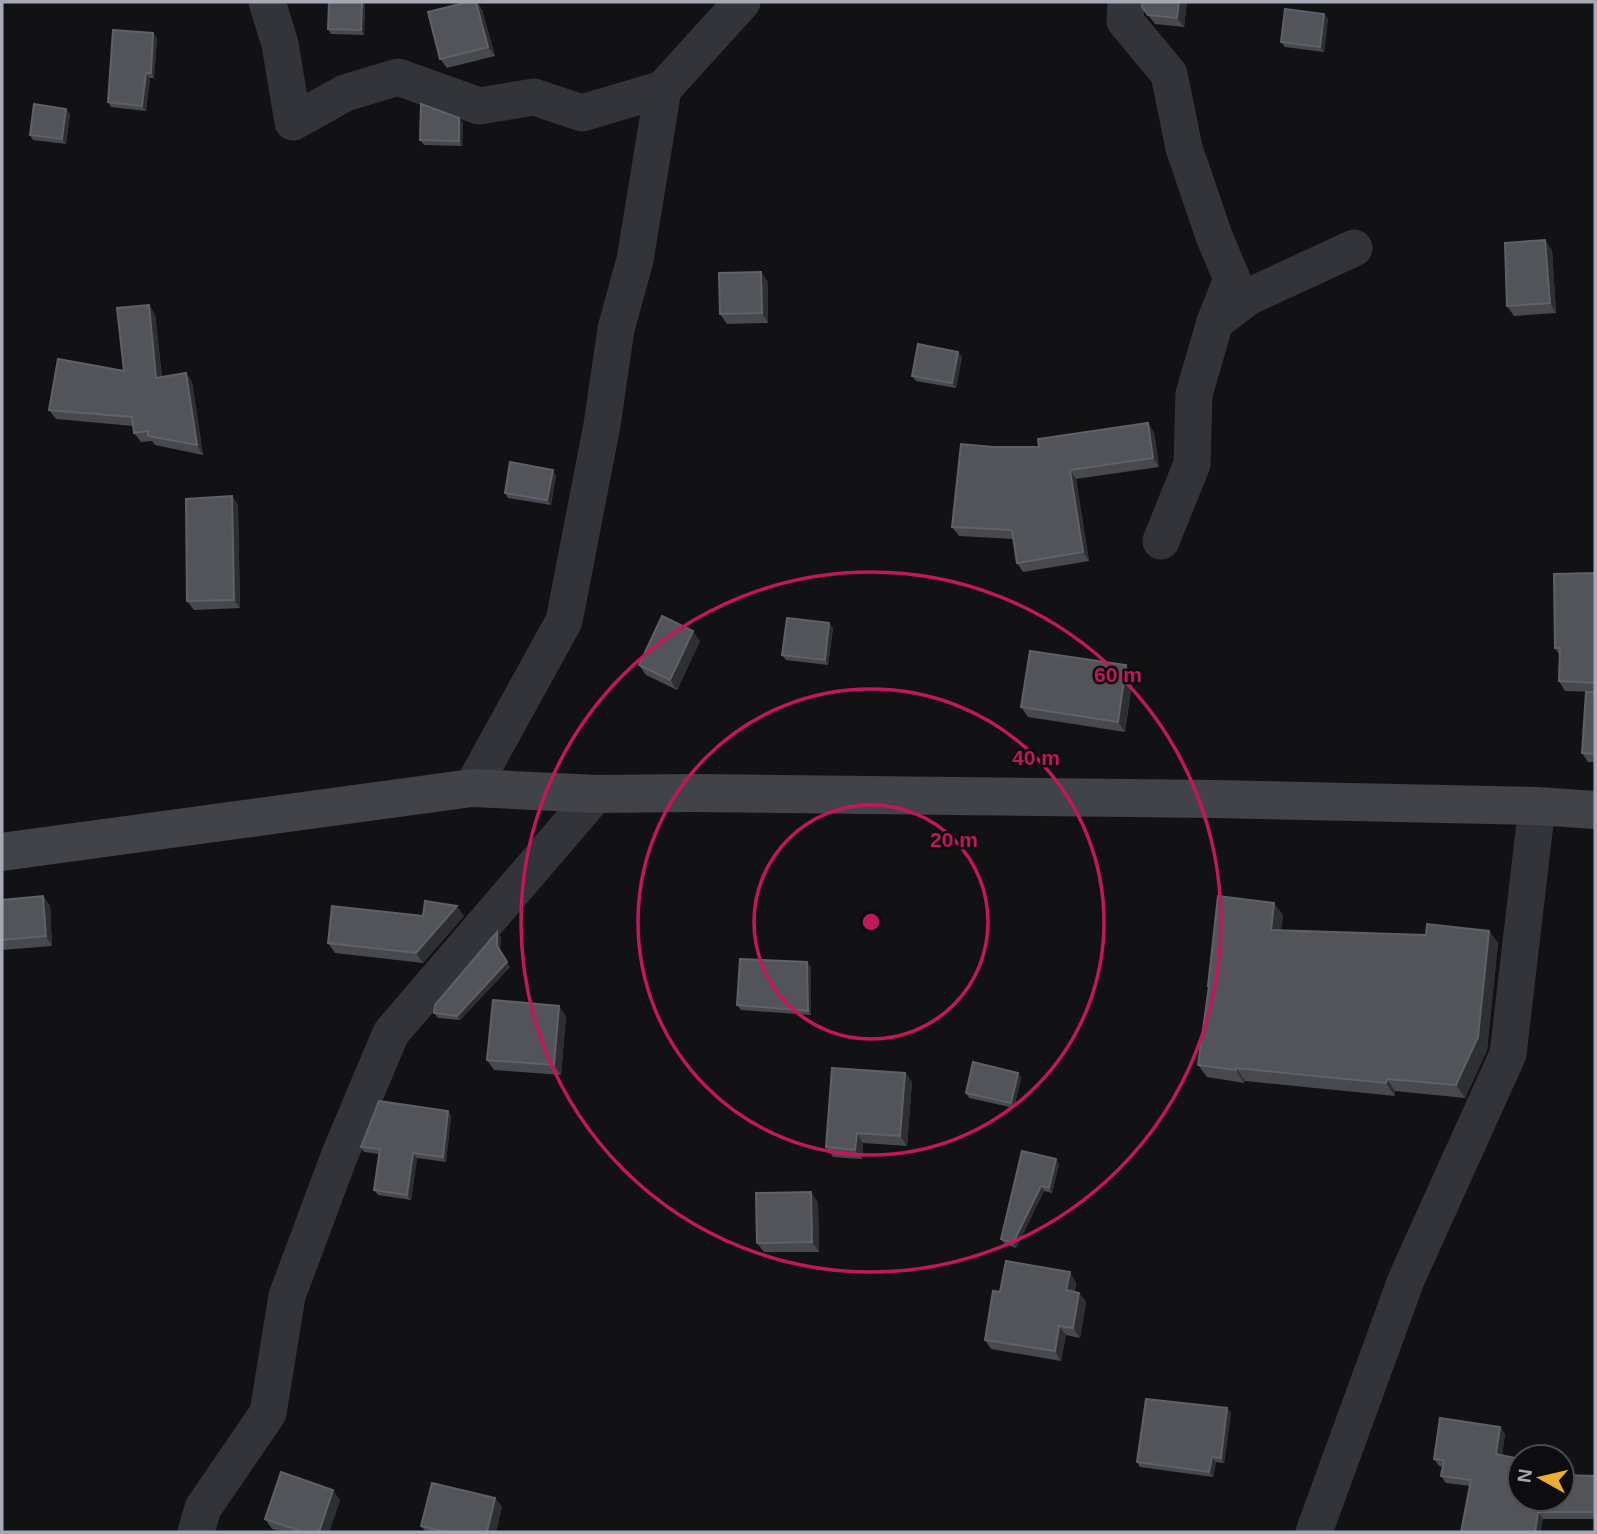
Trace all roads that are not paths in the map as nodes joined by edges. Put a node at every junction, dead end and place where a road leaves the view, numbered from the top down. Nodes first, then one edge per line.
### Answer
1 (267, 2) edge
2 (742, 2) edge
3 (1126, 2) edge
4 (663, 89) junction
5 (1354, 248) dead end
6 (1215, 322) junction
7 (1161, 541) dead end
8 (472, 788) junction
9 (596, 794) junction
10 (1537, 806) junction
11 (1595, 810) edge
12 (2, 852) edge
13 (195, 1532) edge
14 (1314, 1532) edge

1 - 4 street
2 - 4 street
3 - 6 street
4 - 8 street
5 - 6 street
6 - 7 street
8 - 9 main road
8 - 12 main road
9 - 10 main road
9 - 13 street
10 - 11 main road
10 - 14 street

